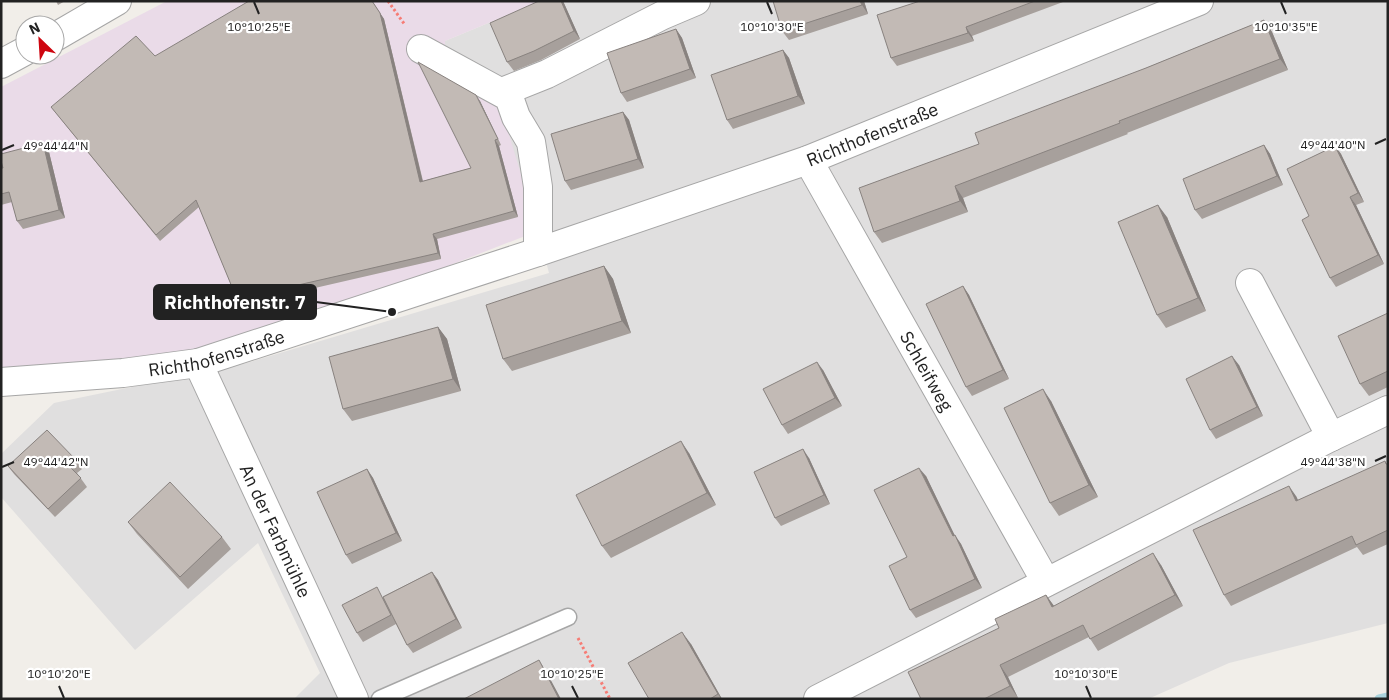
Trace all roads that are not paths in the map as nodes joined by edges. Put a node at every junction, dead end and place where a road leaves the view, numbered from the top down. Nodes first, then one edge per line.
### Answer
1 (117, 1) edge
2 (696, 1) edge
3 (1199, 1) edge
4 (65, 31) edge
5 (421, 48) dead end
6 (15, 56) edge
7 (1, 64) edge
8 (502, 92) junction
9 (808, 160) junction
10 (538, 252) junction
11 (1250, 283) dead end
12 (198, 363) junction
13 (1, 382) edge
14 (1388, 410) edge
15 (1331, 437) junction
16 (1046, 582) junction
17 (568, 617) road end
18 (354, 699) edge
19 (380, 699) edge
20 (818, 699) edge

1 - 4 street
2 - 8 street
3 - 9 street, Richthofenstraße
5 - 8 street
6 - 7 street
8 - 10 street
9 - 10 street, Richthofenstraße
9 - 16 street, Schleifweg
10 - 12 street, Richthofenstraße
11 - 15 street
12 - 13 street, Richthofenstraße
12 - 18 street, An der Farbmühle
14 - 15 street
15 - 16 street
16 - 20 street
17 - 19 lane

